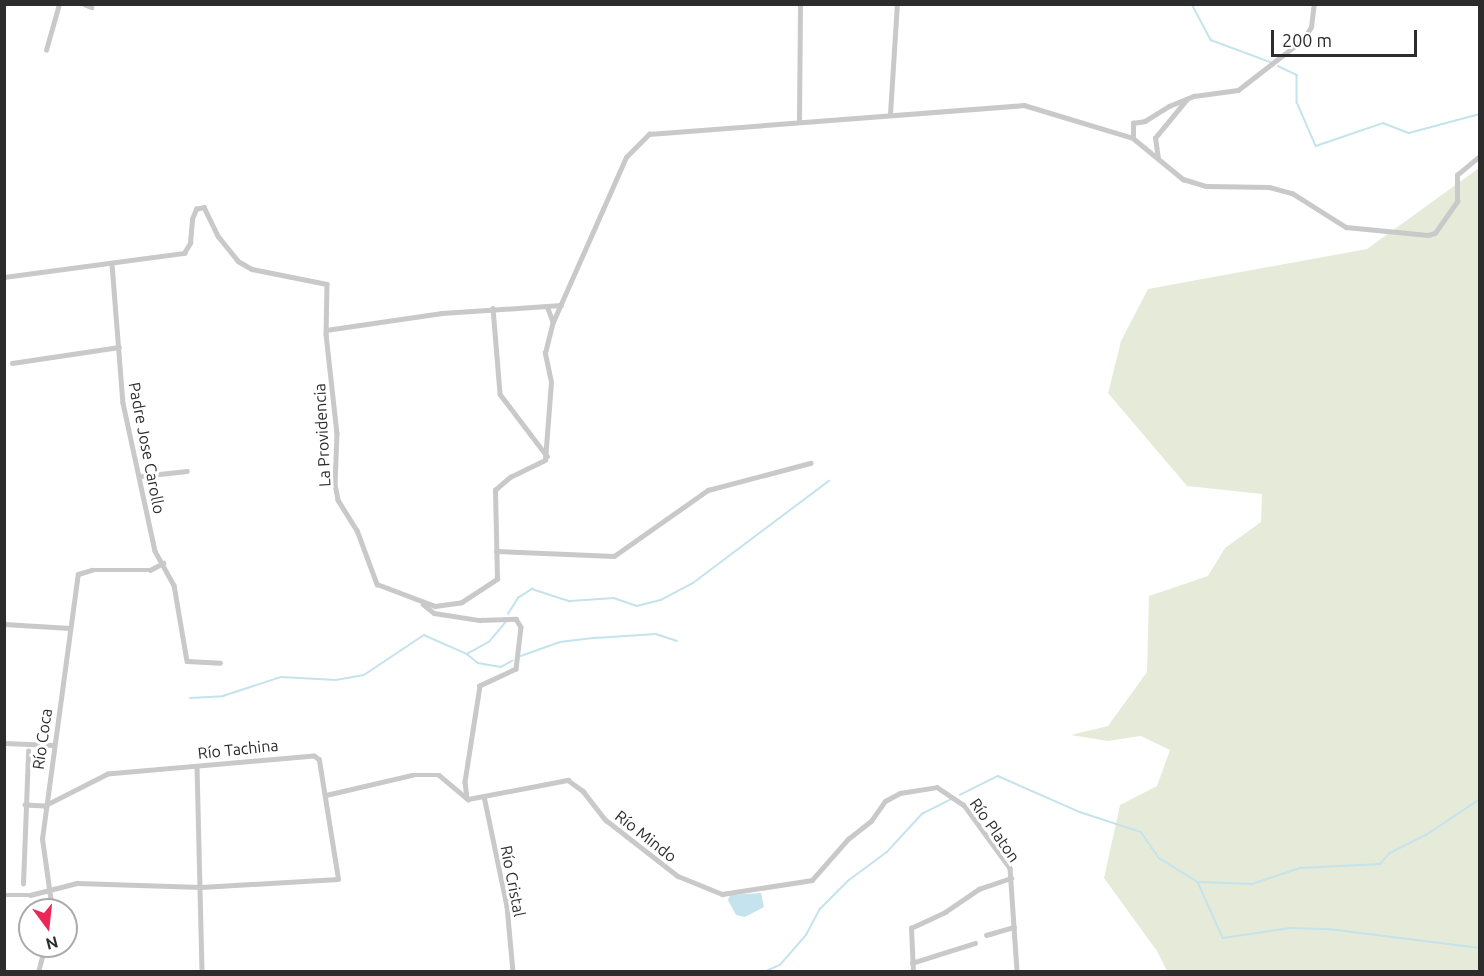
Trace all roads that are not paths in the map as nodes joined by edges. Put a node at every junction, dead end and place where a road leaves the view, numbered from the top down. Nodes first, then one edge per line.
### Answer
1 (59, 4) edge
2 (84, 4) edge
3 (800, 4) edge
4 (897, 4) edge
5 (1314, 4) edge
6 (91, 7) dead end
7 (46, 50) dead end
8 (1187, 99) junction
9 (890, 114) junction
10 (799, 120) junction
11 (1133, 138) junction
12 (1479, 156) edge
13 (1159, 161) junction
14 (111, 264) junction
15 (4, 277) edge
16 (561, 305) junction
17 (547, 306) junction
18 (493, 308) junction
19 (553, 322) junction
20 (326, 330) junction
21 (119, 347) junction
22 (12, 363) dead end
23 (547, 456) junction
24 (810, 463) dead end
25 (187, 471) dead end
26 (141, 476) junction
27 (496, 551) junction
28 (163, 563) junction
29 (423, 604) junction
30 (4, 624) edge
31 (70, 628) junction
32 (220, 663) dead end
33 (4, 743) edge
34 (53, 745) junction
35 (28, 751) dead end
36 (197, 766) junction
37 (937, 787) joint
38 (326, 795) junction
39 (484, 796) junction
40 (466, 798) junction
41 (25, 805) junction
42 (45, 806) junction
43 (1011, 878) junction
44 (23, 884) dead end
45 (201, 887) junction
46 (47, 888) junction
47 (4, 895) edge
48 (49, 898) edge
49 (1014, 927) junction
50 (986, 935) dead end
51 (975, 943) dead end
52 (912, 963) junction
53 (202, 972) edge
54 (513, 972) edge
55 (913, 972) edge
56 (1017, 972) edge

1 - 7 street
2 - 6 street
3 - 10 street
4 - 9 street
5 - 8 street
8 - 11 street
8 - 13 street
9 - 10 street
9 - 11 street
10 - 16 street
11 - 13 street
12 - 13 street
14 - 15 street, La Providencia
14 - 20 street, La Providencia
14 - 21 street, Padre Jose Carollo
16 - 17 street
16 - 19 street
17 - 18 street
17 - 19 street
18 - 20 street
18 - 23 street
19 - 23 street
20 - 29 street, La Providencia
21 - 22 street
21 - 26 street, Padre Jose Carollo
23 - 27 street, La Providencia
24 - 27 street
25 - 26 street
26 - 28 street, Padre Jose Carollo
27 - 29 street, La Providencia
28 - 31 street, Río Coca
28 - 32 street, Padre Jose Carollo
29 - 40 street
30 - 31 street
31 - 34 street, Río Coca
33 - 34 street
34 - 42 street, Río Coca
35 - 41 street
36 - 38 street, Río Tachina
36 - 42 street, Río Tachina
36 - 45 street
37 - 39 street, Río Mindo
37 - 43 street, Río Platon
38 - 40 street
38 - 45 street, Río Tachina
39 - 40 street, Río Mindo
39 - 54 street, Río Cristal
41 - 42 street
41 - 44 street
42 - 46 street, Río Coca
43 - 49 street, Río Platon
43 - 52 street
45 - 46 street
45 - 53 street
46 - 47 street
46 - 48 street, Río Coca
49 - 50 street
49 - 56 street, Río Platon
51 - 52 street
52 - 55 street

